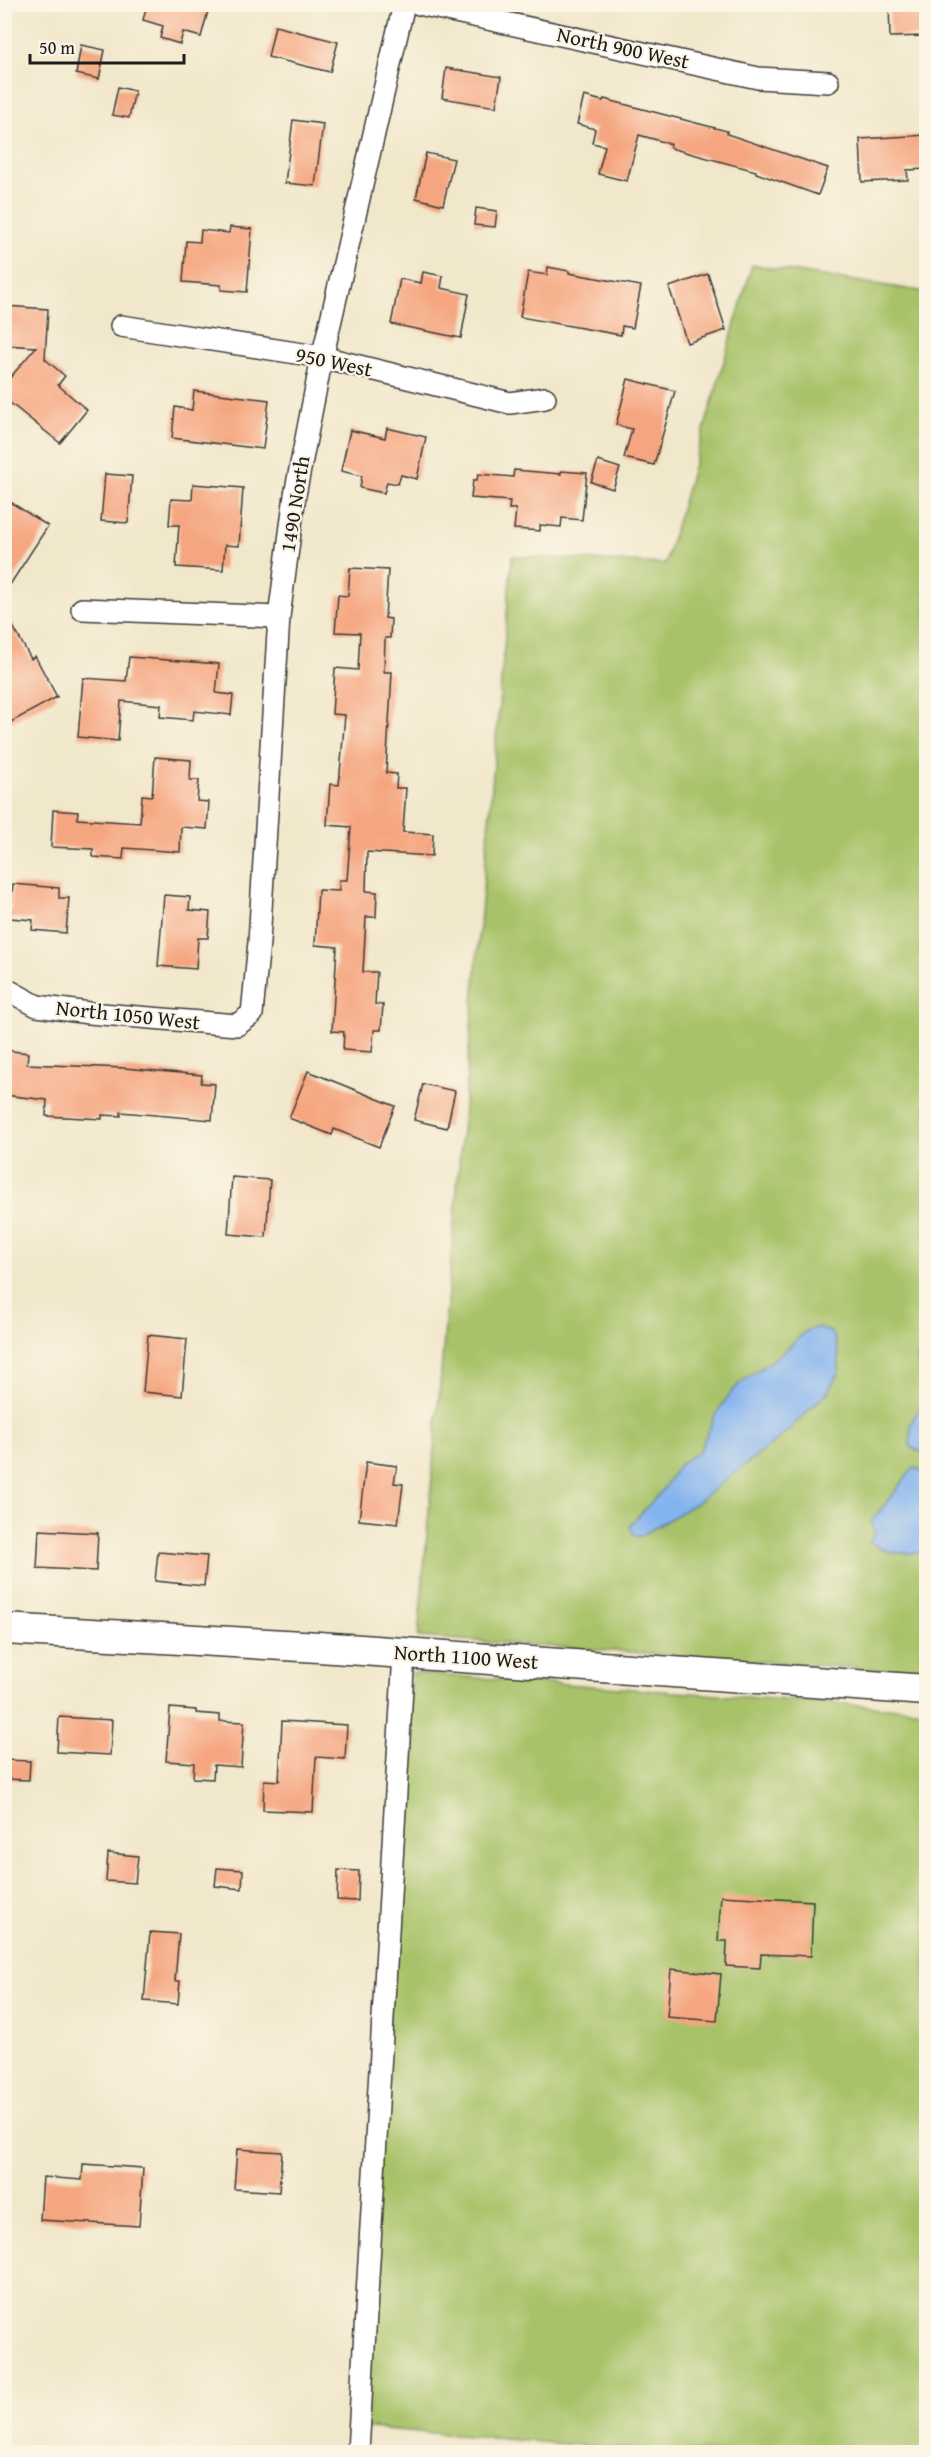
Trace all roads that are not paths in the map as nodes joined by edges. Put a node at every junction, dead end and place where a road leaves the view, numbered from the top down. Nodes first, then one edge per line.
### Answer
1 (404, 4) edge
2 (419, 4) edge
3 (828, 82) dead end
4 (121, 326) dead end
5 (322, 357) junction
6 (545, 398) dead end
7 (82, 609) dead end
8 (279, 617) junction
9 (4, 988) edge
10 (252, 1014) joint
11 (4, 1629) edge
12 (404, 1653) junction
13 (927, 1690) edge
14 (358, 2452) edge

1 - 5 street, 1490 North
2 - 3 street, North 900 West
4 - 5 street, 950 West
5 - 6 street, 950 West
5 - 8 street, 1490 North
7 - 8 street
8 - 10 street, 1490 North
9 - 10 street, North 1050 West
11 - 12 street, North 1100 West
12 - 13 street, North 1100 West
12 - 14 street

